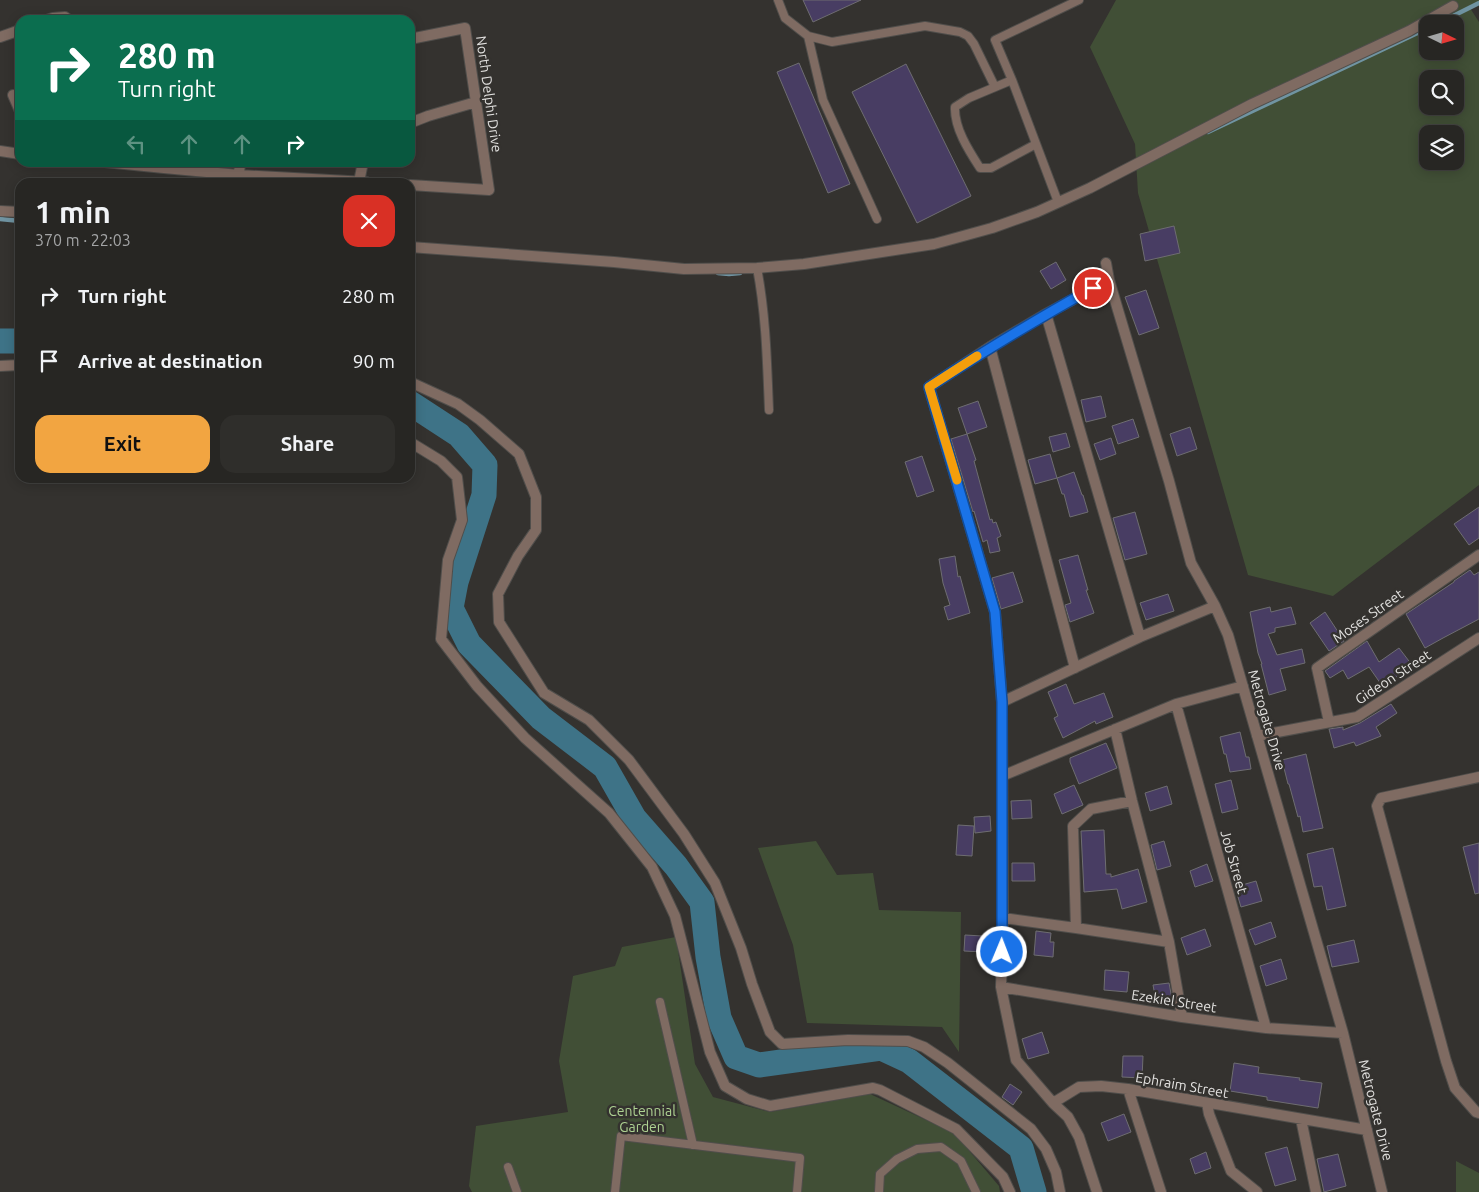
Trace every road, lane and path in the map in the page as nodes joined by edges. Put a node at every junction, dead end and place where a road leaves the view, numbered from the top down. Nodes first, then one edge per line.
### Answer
1 (778, 0) edge
2 (1079, 0) edge
3 (1453, 6) dead end
4 (15, 32) edge
5 (808, 36) junction
6 (0, 37) edge
7 (415, 38) edge
8 (1012, 80) junction
9 (995, 87) junction
10 (13, 95) dead end
11 (15, 100) edge
12 (476, 102) junction
13 (415, 122) edge
14 (1036, 144) junction
15 (0, 151) edge
16 (15, 153) edge
17 (179, 167) edge
18 (240, 167) edge
19 (239, 175) junction
20 (290, 178) edge
21 (415, 185) edge
22 (1058, 202) junction
23 (0, 210) edge
24 (15, 212) edge
25 (877, 220) dead end
26 (415, 247) edge
27 (1106, 263) dead end
28 (757, 268) junction
29 (1109, 280) junction
30 (1046, 314) junction
31 (990, 347) junction
32 (15, 365) edge
33 (0, 366) edge
34 (415, 384) edge
35 (769, 410) dead end
36 (415, 445) edge
37 (1479, 555) edge
38 (1215, 606) junction
39 (1140, 637) junction
40 (1479, 638) edge
41 (1075, 668) junction
42 (1244, 686) junction
43 (1002, 702) junction
44 (1176, 704) junction
45 (1329, 722) junction
46 (1115, 729) junction
47 (1257, 736) junction
48 (1002, 776) junction
49 (1479, 777) edge
50 (1132, 801) junction
51 (1003, 918) junction
52 (1076, 928) junction
53 (1169, 942) junction
54 (1001, 987) junction
55 (660, 1002) dead end
56 (1182, 1017) junction
57 (1266, 1028) junction
58 (1343, 1033) junction
59 (1128, 1089) junction
60 (1052, 1103) junction
61 (1207, 1103) junction
62 (1479, 1113) edge
63 (1301, 1119) junction
64 (1367, 1130) junction
65 (693, 1145) junction
66 (508, 1167) dead end
67 (517, 1192) edge
68 (615, 1192) edge
69 (798, 1192) edge
70 (879, 1192) edge
71 (976, 1192) edge
72 (1010, 1192) edge
73 (1060, 1192) edge
74 (1097, 1192) edge
75 (1161, 1192) edge
76 (1257, 1192) edge
77 (1316, 1192) edge
78 (1382, 1192) edge

1 - 5 lane
2 - 8 lane
3 - 22 street
4 - 6 street
5 - 9 lane
5 - 25 lane
7 - 12 street, North Delphi Drive
8 - 9 lane
8 - 14 lane
9 - 14 lane
10 - 11 street
12 - 13 street
12 - 21 street, North Delphi Drive
14 - 22 lane
15 - 16 street
17 - 19 street
18 - 19 street
19 - 20 street
22 - 28 street
23 - 24 street
26 - 28 street
27 - 29 street, Metrogate Drive
28 - 35 lane
29 - 30 street
29 - 38 street, Metrogate Drive
30 - 31 street
30 - 39 street
31 - 41 street
31 - 43 street
32 - 33 street
34 - 73 street
36 - 72 street
37 - 45 street, Moses Street
38 - 39 street
38 - 42 street, Metrogate Drive
39 - 41 street
40 - 45 street, Gideon Street
41 - 43 street
42 - 44 street
42 - 47 street, Metrogate Drive
43 - 48 street
44 - 46 street
44 - 57 street, Job Street
45 - 47 street, Gideon Street
46 - 48 street
46 - 50 street
47 - 58 street, Metrogate Drive
48 - 51 street
49 - 62 street
50 - 52 street
50 - 53 street
51 - 52 street
51 - 54 street
52 - 53 street
53 - 56 street
54 - 56 street, Ezekiel Street
54 - 60 street
55 - 65 lane
56 - 57 street, Ezekiel Street
57 - 58 street, Ezekiel Street
58 - 64 street, Metrogate Drive
59 - 60 street, Ephraim Street
59 - 61 street, Ephraim Street
59 - 75 street
60 - 74 street
61 - 63 street, Ephraim Street
61 - 76 street
63 - 64 street, Ephraim Street
63 - 77 street
64 - 78 street, Metrogate Drive
65 - 68 lane
65 - 69 lane
66 - 67 lane
70 - 71 lane

